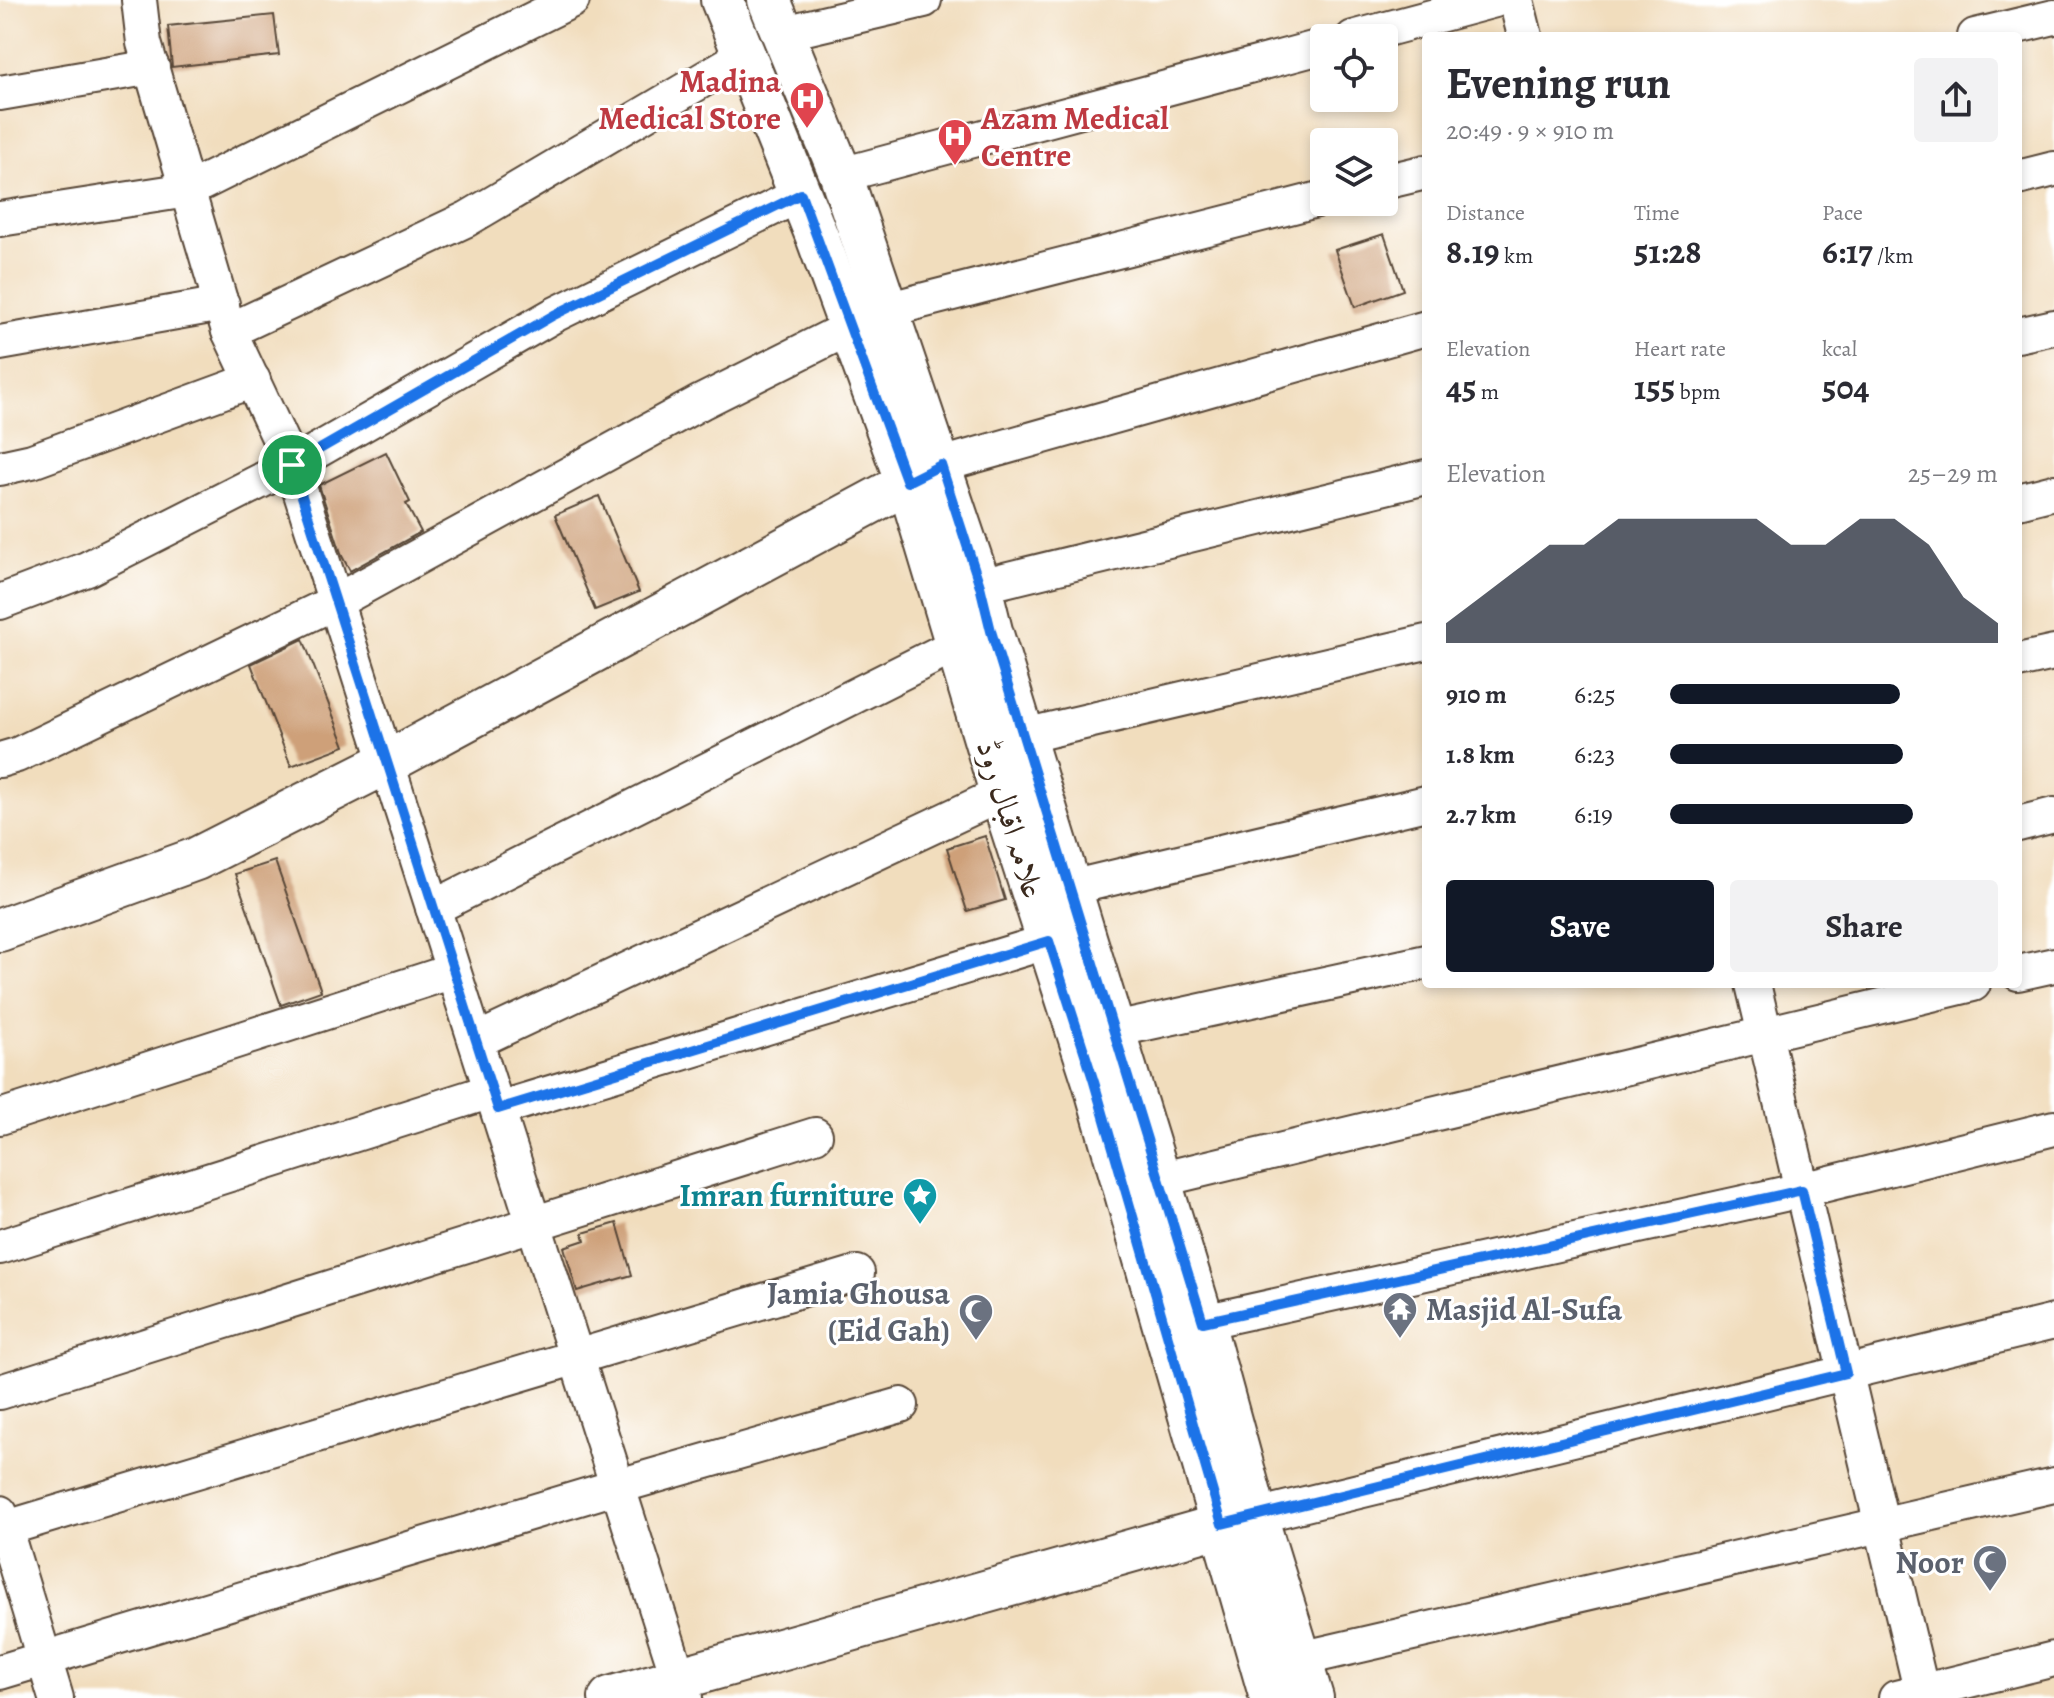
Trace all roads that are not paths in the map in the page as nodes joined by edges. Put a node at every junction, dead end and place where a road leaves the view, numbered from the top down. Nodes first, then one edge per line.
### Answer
1 (139, 0) edge
2 (572, 0) edge
3 (722, 0) edge
4 (924, 0) edge
5 (1495, 0) edge
6 (1516, 0) edge
7 (777, 17) edge
8 (2054, 17) edge
9 (1398, 26) edge
10 (1524, 32) edge
11 (1992, 32) edge
12 (1310, 50) edge
13 (743, 56) junction
14 (152, 67) junction
15 (0, 93) edge
16 (2054, 169) edge
17 (1422, 173) edge
18 (841, 175) junction
19 (2022, 177) edge
20 (1398, 179) edge
21 (188, 190) junction
22 (801, 194) junction
23 (1310, 202) edge
24 (0, 219) edge
25 (226, 318) junction
26 (868, 319) junction
27 (2054, 327) edge
28 (1422, 329) edge
29 (2022, 334) edge
30 (0, 343) edge
31 (253, 380) junction
32 (292, 465) junction
33 (0, 468) edge
34 (924, 473) junction
35 (1422, 478) edge
36 (2054, 492) edge
37 (2022, 500) edge
38 (980, 586) junction
39 (0, 602) edge
40 (335, 602) junction
41 (1422, 643) edge
42 (958, 644) junction
43 (2054, 653) edge
44 (2022, 660) edge
45 (1024, 736) junction
46 (0, 760) edge
47 (386, 763) junction
48 (1003, 793) junction
49 (1422, 804) edge
50 (2054, 815) edge
51 (2022, 823) edge
52 (1070, 888) junction
53 (433, 908) junction
54 (0, 930) edge
55 (1049, 941) junction
56 (1422, 963) edge
57 (2054, 965) edge
58 (453, 971) junction
59 (2022, 972) edge
60 (1754, 988) edge
61 (1956, 988) edge
62 (1114, 1030) junction
63 (1765, 1033) junction
64 (476, 1041) junction
65 (494, 1100) junction
66 (0, 1117) edge
67 (2054, 1128) edge
68 (815, 1135) dead end
69 (1158, 1180) junction
70 (1802, 1190) junction
71 (535, 1224) junction
72 (0, 1247) edge
73 (857, 1273) dead end
74 (1203, 1322) junction
75 (2054, 1322) edge
76 (577, 1356) junction
77 (1846, 1373) junction
78 (0, 1392) edge
79 (901, 1405) dead end
80 (2054, 1485) edge
81 (619, 1486) junction
82 (1239, 1520) junction
83 (2, 1524) edge
84 (1882, 1524) junction
85 (2054, 1659) edge
86 (45, 1660) junction
87 (0, 1672) edge
88 (1306, 1679) edge
89 (683, 1688) edge
90 (1914, 1696) edge
91 (56, 1698) edge
92 (610, 1698) edge
93 (1271, 1698) edge

1 - 14 street
2 - 21 street
3 - 13 street, علامہ اقبال روڈ
4 - 7 street
5 - 9 street
6 - 10 street
7 - 18 street, علامہ اقبال روڈ
8 - 11 street
12 - 18 street
13 - 22 street, علامہ اقبال روڈ
13 - 25 street
14 - 15 street
14 - 21 street
16 - 19 street
17 - 20 street
18 - 26 street, علامہ اقبال روڈ
21 - 24 street
21 - 25 street
22 - 26 street, علامہ اقبال روڈ
22 - 32 street
23 - 26 street
25 - 30 street
25 - 31 street
26 - 34 street, علامہ اقبال روڈ
26 - 40 street
27 - 29 street
28 - 34 street
31 - 32 street
31 - 33 street
32 - 39 street
32 - 40 street
34 - 38 street, علامہ اقبال روڈ
34 - 42 street, علامہ اقبال روڈ
34 - 47 street
35 - 38 street
36 - 37 street
38 - 45 street, علامہ اقبال روڈ
40 - 46 street
40 - 47 street
41 - 45 street
42 - 48 street, علامہ اقبال روڈ
42 - 53 street
43 - 44 street
45 - 52 street, علامہ اقبال روڈ
47 - 53 street
47 - 54 street
48 - 55 street, علامہ اقبال روڈ
48 - 64 street
49 - 52 street
50 - 51 street
52 - 62 street, علامہ اقبال روڈ
53 - 58 street
55 - 65 street
55 - 82 street, علامہ اقبال روڈ
56 - 62 street
57 - 59 street
58 - 64 street
58 - 66 street
60 - 63 street
61 - 63 street
62 - 69 street, علامہ اقبال روڈ
63 - 69 street
63 - 70 street
64 - 65 street
65 - 71 street
65 - 72 street
67 - 70 street
68 - 71 street
69 - 74 street, علامہ اقبال روڈ
70 - 74 street
70 - 77 street
71 - 76 street
71 - 78 street
73 - 76 street
74 - 82 street, علامہ اقبال روڈ
75 - 77 street
76 - 81 street
76 - 83 street
77 - 82 street
77 - 84 street
79 - 81 street
80 - 84 street
81 - 86 street
81 - 89 street
82 - 88 street, علامہ اقبال روڈ
82 - 89 street
82 - 93 street, علامہ اقبال روڈ
83 - 86 street
84 - 88 street
84 - 90 street
85 - 90 street
86 - 87 street
86 - 91 street
89 - 92 street

